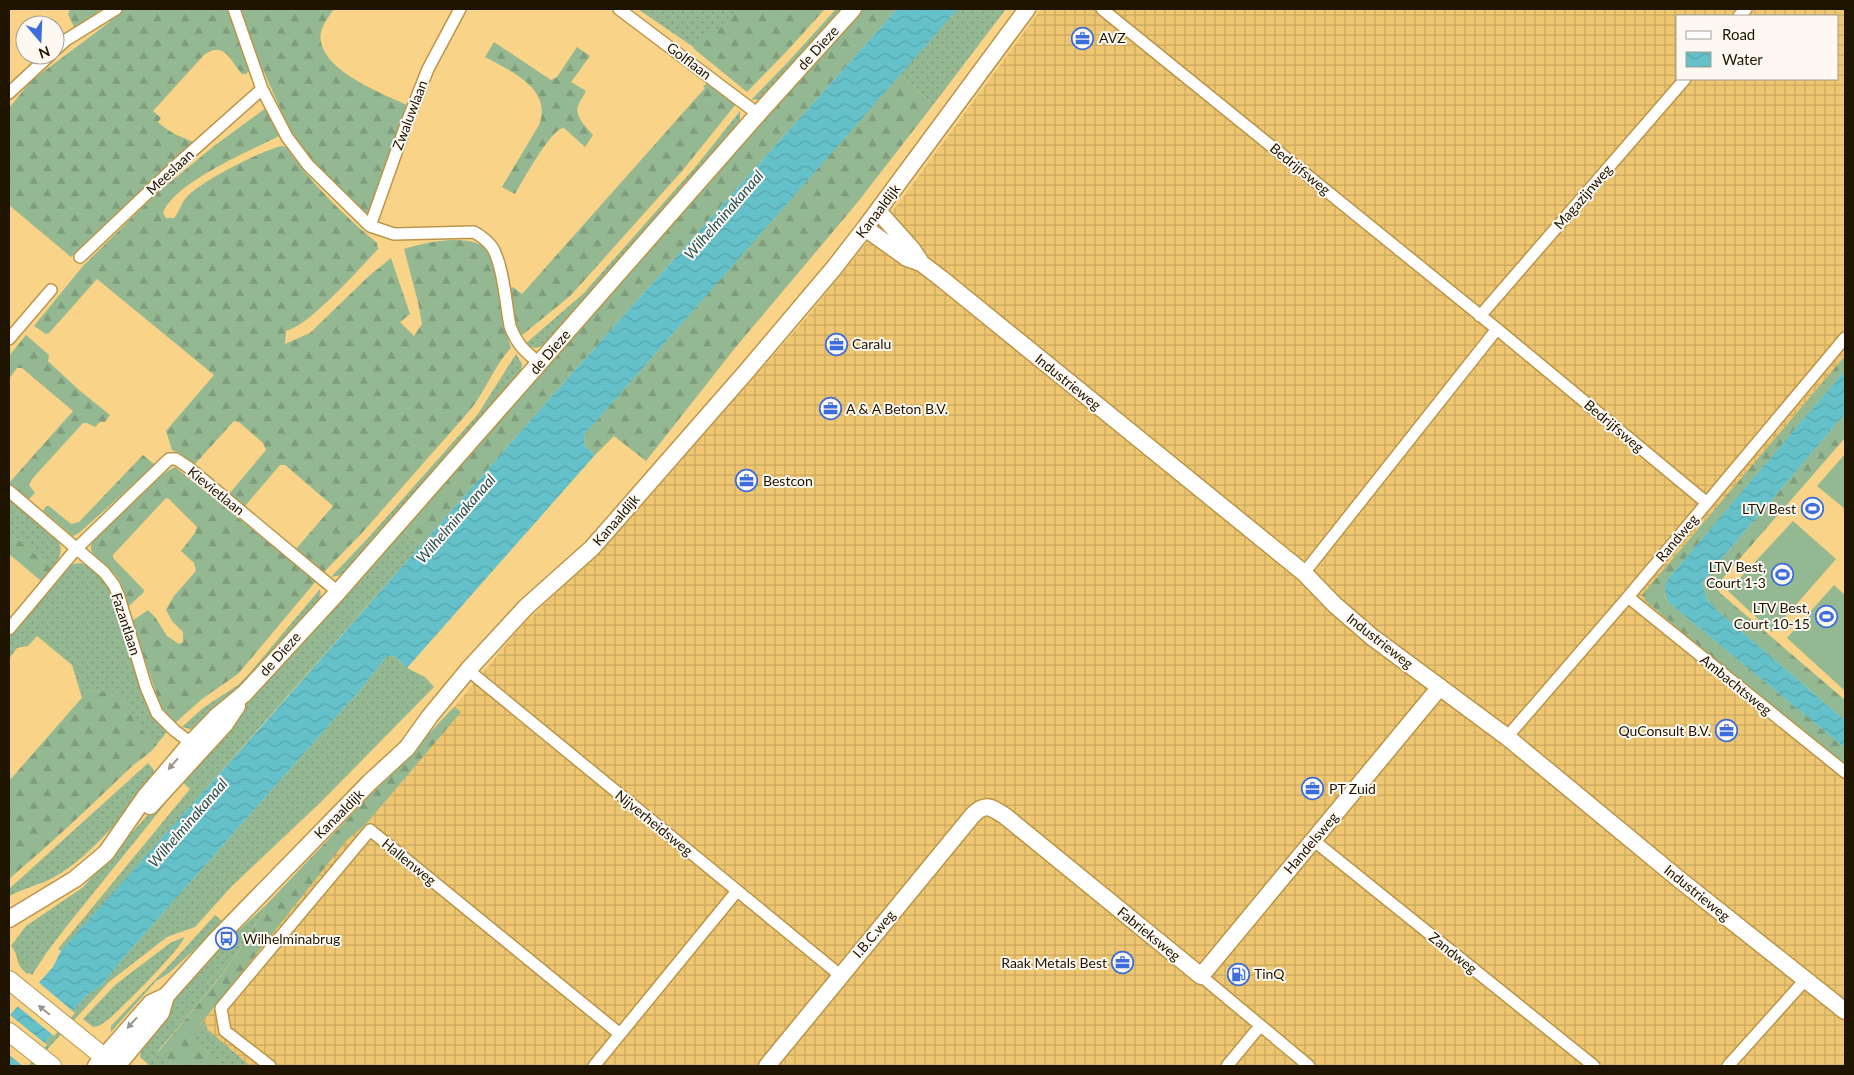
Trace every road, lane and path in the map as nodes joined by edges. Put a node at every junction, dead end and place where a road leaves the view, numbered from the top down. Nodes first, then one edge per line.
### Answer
1 (116, 9) edge
2 (234, 9) edge
3 (460, 9) edge
4 (619, 9) edge
5 (853, 9) edge
6 (1027, 9) edge
7 (1102, 9) edge
8 (65, 41) edge
9 (39, 65) edge
10 (1684, 80) edge
11 (262, 89) junction
12 (9, 93) edge
13 (758, 114) junction
14 (878, 211) junction
15 (370, 226) junction
16 (865, 228) junction
17 (80, 257) dead end
18 (921, 263) junction
19 (51, 290) dead end
20 (1480, 316) junction
21 (14, 324) edge
22 (1497, 329) junction
23 (1845, 338) edge
24 (9, 339) edge
25 (539, 363) junction
26 (9, 491) edge
27 (1707, 503) junction
28 (76, 549) junction
29 (1304, 573) junction
30 (338, 592) junction
31 (1628, 597) junction
32 (9, 629) edge
33 (468, 670) junction
34 (1440, 687) junction
35 (1507, 737) junction
36 (196, 747) junction
37 (1845, 772) edge
38 (986, 807) joint
39 (1313, 840) junction
40 (737, 891) junction
41 (12, 918) edge
42 (9, 932) edge
43 (840, 975) junction
44 (1200, 976) junction
45 (1805, 980) junction
46 (13, 983) edge
47 (1845, 1012) edge
48 (1260, 1026) junction
49 (9, 1032) edge
50 (620, 1034) junction
51 (49, 1064) edge
52 (108, 1064) edge
53 (270, 1066) edge
54 (594, 1066) edge
55 (766, 1066) edge
56 (1227, 1066) edge
57 (1308, 1066) edge
58 (1594, 1066) edge
59 (1728, 1066) edge

1 - 8 street
2 - 11 street
3 - 15 street, Zwaluwlaan
4 - 13 street, Golflaan
5 - 13 street, de Dieze
6 - 14 street, Kanaaldijk
7 - 20 street, Bedrijfsweg
9 - 12 street
10 - 20 street, Magazijnweg
11 - 15 street
11 - 17 street, Meeslaan
13 - 25 street, de Dieze
14 - 16 street, Kanaaldijk
14 - 18 street, Industrieweg
15 - 25 street
16 - 18 street, Industrieweg
16 - 33 street, Kanaaldijk
18 - 29 street, Industrieweg
19 - 21 street
20 - 22 street, Bedrijfsweg
21 - 24 street
22 - 27 street, Bedrijfsweg
22 - 29 street
23 - 27 street, Randweg
25 - 30 street, de Dieze
26 - 28 street, Fazantlaan
27 - 31 street, Randweg
28 - 30 street, Kievietlaan
28 - 32 street, Kievietlaan
28 - 36 street, Fazantlaan
29 - 34 street, Industrieweg
30 - 36 street, de Dieze
31 - 35 street, Randweg
31 - 37 street, Ambachtsweg
33 - 40 street, Nijverheidsweg
33 - 52 street, Kanaaldijk
34 - 35 street, Industrieweg
34 - 39 street, Handelsweg
35 - 45 street, Industrieweg
36 - 41 street, de Dieze
38 - 43 street, I.B.C.weg
38 - 44 street, Fabrieksweg
39 - 44 street, Handelsweg
39 - 58 street, Zandweg
40 - 43 street, Nijverheidsweg
40 - 50 street
41 - 42 street, de Dieze
43 - 55 street, I.B.C.weg
44 - 48 street, Fabrieksweg
45 - 47 street, Industrieweg
45 - 59 street
52 -> 46 main road
48 - 56 street
48 - 57 street, Fabrieksweg
49 - 51 main road
50 - 53 street, Hallenweg
50 - 54 street

